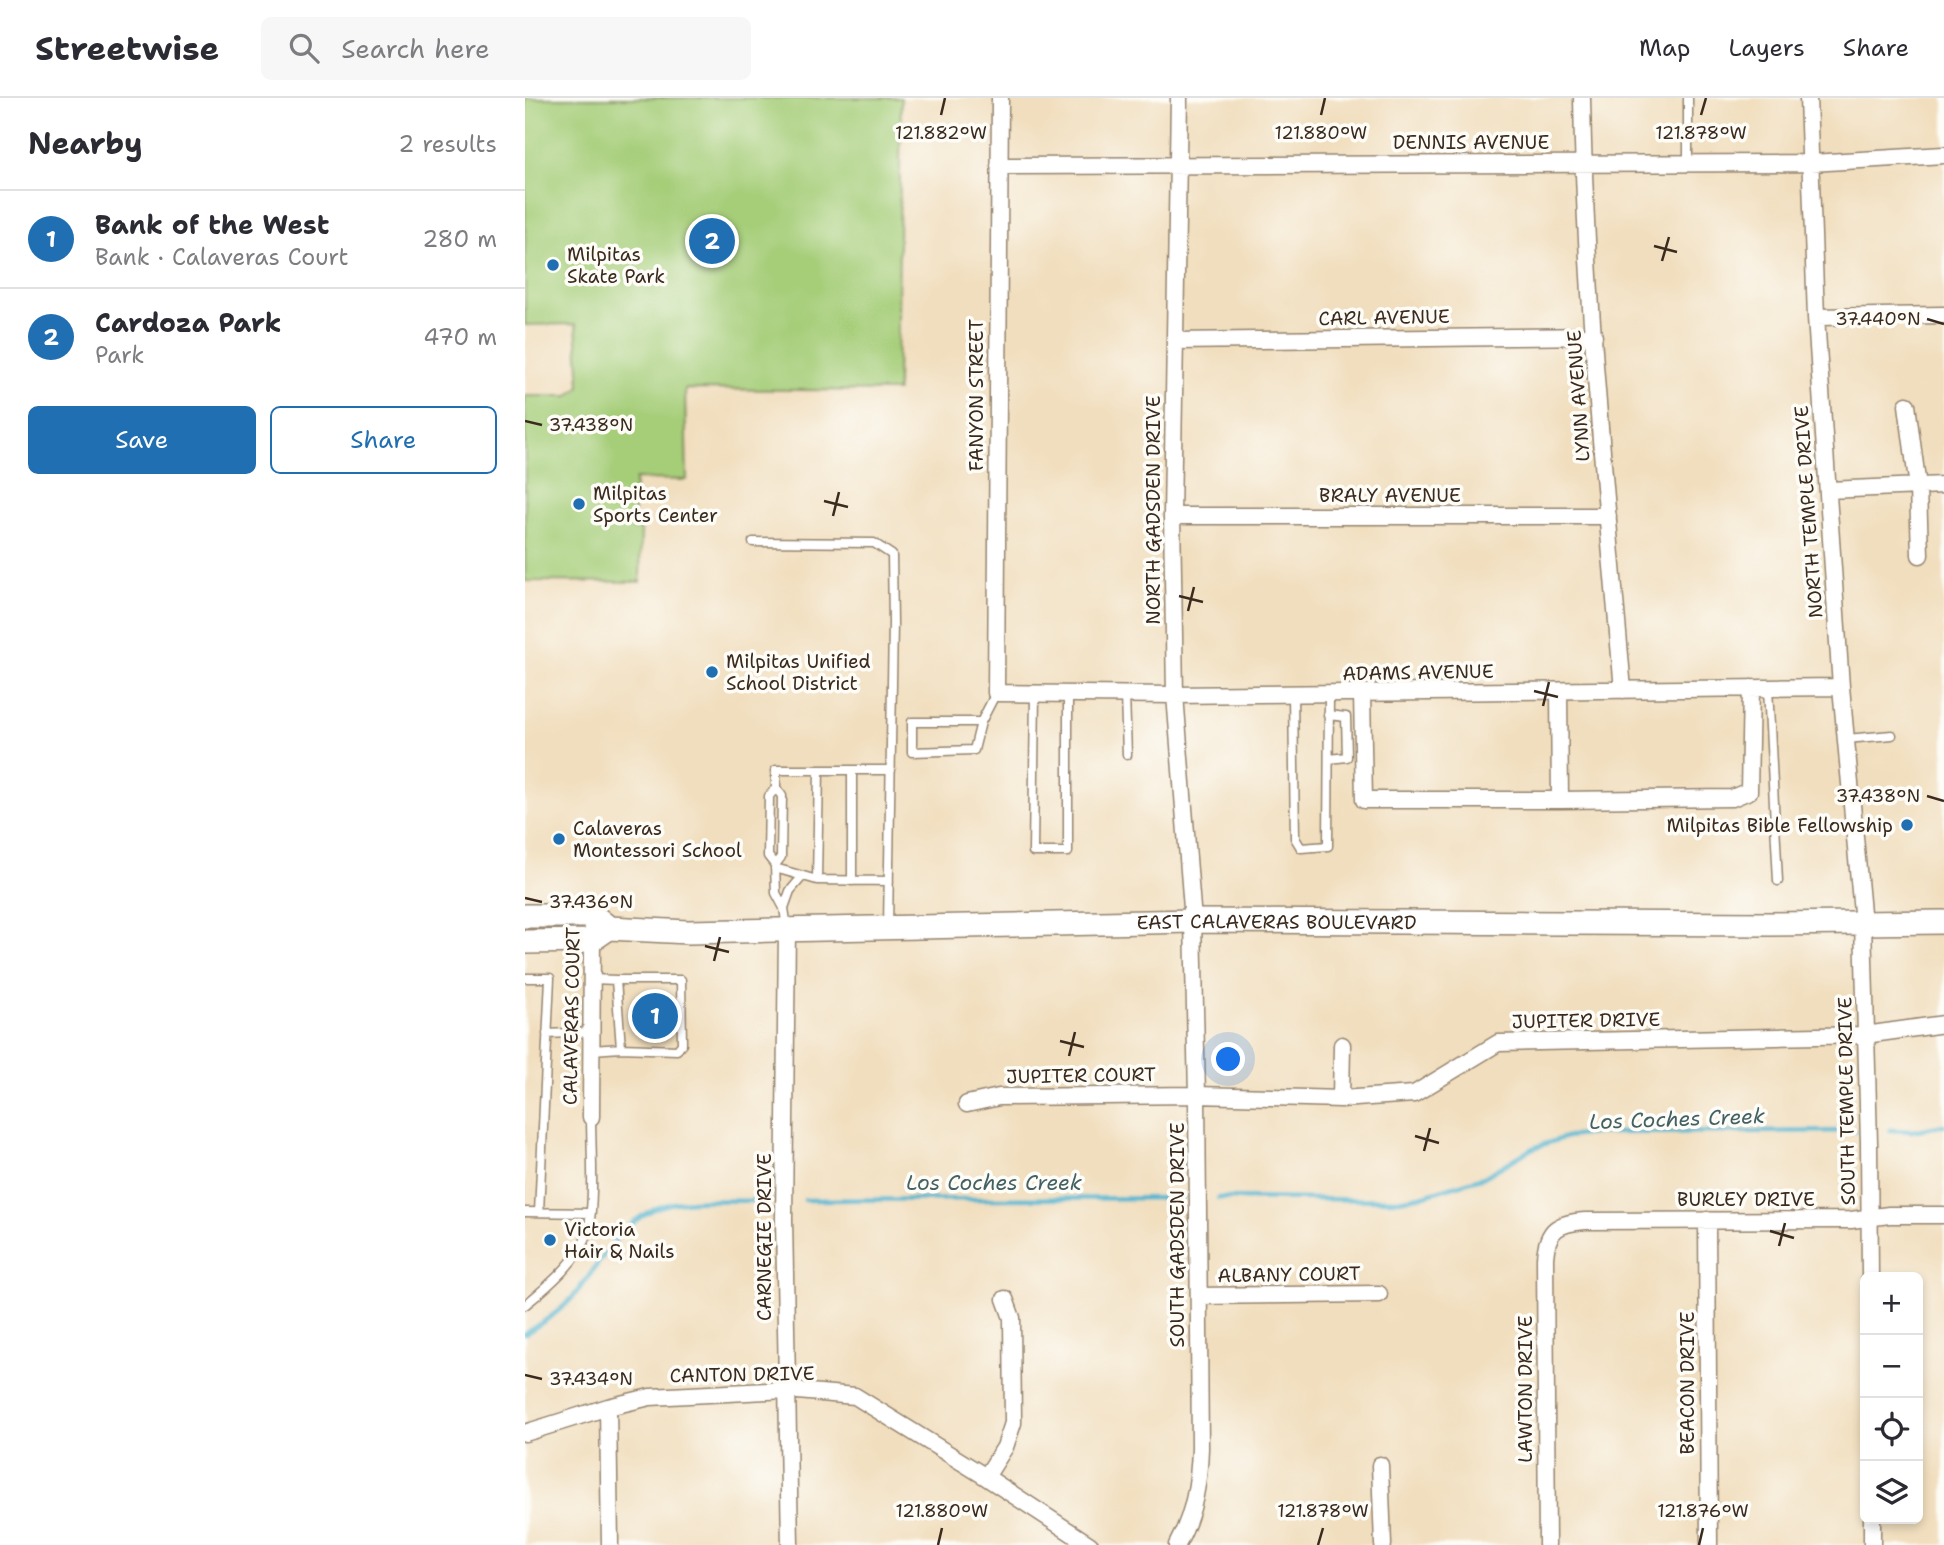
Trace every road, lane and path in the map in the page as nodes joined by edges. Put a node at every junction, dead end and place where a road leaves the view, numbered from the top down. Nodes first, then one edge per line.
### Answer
1 (1000, 98) edge
2 (1179, 98) edge
3 (1582, 98) edge
4 (1688, 98) edge
5 (1808, 98) edge
6 (1944, 155) edge
7 (1583, 163) junction
8 (1688, 163) junction
9 (1811, 163) junction
10 (1177, 165) junction
11 (999, 166) junction
12 (1944, 315) edge
13 (1816, 317) junction
14 (1594, 336) junction
15 (1175, 341) junction
16 (1907, 404) dead end
17 (1944, 485) edge
18 (1918, 488) junction
19 (1828, 490) junction
20 (1172, 516) junction
21 (1608, 516) junction
22 (753, 541) dead end
23 (1920, 555) dead end
24 (1841, 687) junction
25 (1751, 688) junction
26 (1768, 688) junction
27 (1623, 690) junction
28 (1559, 691) junction
29 (996, 693) junction
30 (1035, 693) junction
31 (1363, 693) junction
32 (1068, 694) junction
33 (1293, 694) junction
34 (1329, 694) junction
35 (1125, 695) junction
36 (1175, 695) junction
37 (1328, 715) junction
38 (982, 722) junction
39 (1892, 735) dead end
40 (1846, 739) junction
41 (1127, 755) dead end
42 (1329, 759) junction
43 (819, 770) junction
44 (852, 770) junction
45 (891, 770) junction
46 (776, 788) junction
47 (1560, 800) junction
48 (775, 867) junction
49 (802, 877) junction
50 (817, 880) junction
51 (852, 881) junction
52 (889, 881) junction
53 (1778, 881) dead end
54 (525, 916) edge
55 (785, 918) junction
56 (1192, 921) junction
57 (1944, 922) edge
58 (1863, 923) junction
59 (888, 926) junction
60 (598, 928) junction
61 (525, 942) edge
62 (525, 978) edge
63 (591, 979) junction
64 (616, 980) junction
65 (1944, 1024) edge
66 (592, 1032) junction
67 (547, 1034) junction
68 (1865, 1035) junction
69 (1342, 1045) dead end
70 (621, 1048) junction
71 (592, 1050) junction
72 (1197, 1096) junction
73 (1341, 1099) junction
74 (967, 1104) dead end
75 (591, 1116) joint
76 (525, 1212) edge
77 (539, 1212) junction
78 (590, 1213) junction
79 (1944, 1215) edge
80 (1870, 1218) junction
81 (1707, 1220) junction
82 (1551, 1234) joint
83 (1870, 1272) edge
84 (1379, 1294) dead end
85 (1199, 1296) junction
86 (1005, 1299) dead end
87 (525, 1305) edge
88 (786, 1390) junction
89 (608, 1406) junction
90 (525, 1433) edge
91 (1380, 1465) dead end
92 (986, 1477) junction
93 (1872, 1524) edge
94 (610, 1545) edge
95 (790, 1545) edge
96 (1090, 1545) edge
97 (1177, 1545) edge
98 (1383, 1545) edge
99 (1547, 1545) edge
100 (1709, 1545) edge
101 (1872, 1545) edge

1 - 11 street, FANYON STREET
2 - 10 street, NORTH GADSDEN DRIVE
3 - 7 street, LYNN AVENUE
4 - 8 lane
5 - 9 street, NORTH TEMPLE DRIVE
6 - 9 street, DENNIS AVENUE
7 - 8 street, DENNIS AVENUE
7 - 10 street, DENNIS AVENUE
7 - 14 street, LYNN AVENUE
8 - 9 street, DENNIS AVENUE
9 - 13 street, NORTH TEMPLE DRIVE
10 - 11 street, DENNIS AVENUE
10 - 15 street, NORTH GADSDEN DRIVE
11 - 29 street, FANYON STREET
12 - 13 street
13 - 19 street, NORTH TEMPLE DRIVE
14 - 15 street, CARL AVENUE
14 - 21 street, LYNN AVENUE
15 - 20 street, NORTH GADSDEN DRIVE
16 - 18 street
17 - 18 street
18 - 19 street
18 - 23 street
19 - 24 street, NORTH TEMPLE DRIVE
20 - 21 street, BRALY AVENUE
20 - 36 street, NORTH GADSDEN DRIVE
21 - 27 street, LYNN AVENUE
22 - 45 lane
24 - 26 street, ADAMS AVENUE
24 - 40 street, NORTH TEMPLE DRIVE
25 - 26 street, ADAMS AVENUE
25 - 27 street, ADAMS AVENUE
25 - 47 street
26 - 53 lane
27 - 28 street, ADAMS AVENUE
28 - 31 street, ADAMS AVENUE
28 - 47 street
29 - 30 street, ADAMS AVENUE
29 - 38 lane
30 - 32 street, ADAMS AVENUE
30 - 32 lane
31 - 34 street, ADAMS AVENUE
31 - 47 street
32 - 35 street, ADAMS AVENUE
33 - 34 street, ADAMS AVENUE
33 - 36 street, ADAMS AVENUE
33 - 42 lane
34 - 37 lane
35 - 36 street, ADAMS AVENUE
35 - 41 lane
36 - 56 street, NORTH GADSDEN DRIVE
37 - 42 lane
37 - 42 lane
38 - 38 lane
39 - 40 lane
40 - 58 street, NORTH TEMPLE DRIVE
43 - 44 lane
43 - 46 lane
43 - 50 lane
44 - 45 lane
44 - 51 lane
45 - 52 lane
46 - 48 lane
46 - 48 lane
48 - 49 lane
48 - 55 lane
49 - 50 lane
49 - 55 lane
50 - 51 lane
51 - 52 lane
52 - 59 lane
54 - 60 main road, EAST CALAVERAS BOULEVARD
55 - 59 main road, EAST CALAVERAS BOULEVARD
55 - 60 main road, EAST CALAVERAS BOULEVARD
55 - 88 street, CARNEGIE DRIVE
56 - 58 main road, EAST CALAVERAS BOULEVARD
56 - 59 main road, EAST CALAVERAS BOULEVARD
56 - 72 street, SOUTH GADSDEN DRIVE
57 - 58 main road, EAST CALAVERAS BOULEVARD
58 - 68 street, SOUTH TEMPLE DRIVE
60 - 61 main road, EAST CALAVERAS BOULEVARD
60 - 63 street, CALAVERAS COURT
62 - 67 lane
63 - 64 lane
63 - 66 street, CALAVERAS COURT
64 - 70 lane
64 - 70 lane
65 - 68 street, JUPITER DRIVE
66 - 67 lane
66 - 71 street, CALAVERAS COURT
67 - 77 lane
68 - 73 street, JUPITER DRIVE
68 - 80 street, SOUTH TEMPLE DRIVE
69 - 73 street
70 - 71 lane
71 - 75 street, CALAVERAS COURT
72 - 73 street, JUPITER DRIVE
72 - 74 street, JUPITER COURT
72 - 85 street, SOUTH GADSDEN DRIVE
75 - 78 lane
76 - 77 lane
77 - 78 lane
78 - 87 lane
79 - 80 street, BURLEY DRIVE
80 - 81 street, BURLEY DRIVE
80 - 83 street, SOUTH TEMPLE DRIVE
81 - 82 street, BURLEY DRIVE
81 - 100 street, BEACON DRIVE
82 - 99 street, LAWTON DRIVE
84 - 85 street, ALBANY COURT
85 - 97 street, SOUTH GADSDEN DRIVE
86 - 92 street
88 - 89 street, CANTON DRIVE
88 - 92 street, CANTON DRIVE
88 - 95 street, CARNEGIE DRIVE
89 - 90 street, CANTON DRIVE
89 - 94 street
91 - 98 street
92 - 96 street, CANTON DRIVE
93 - 101 street

